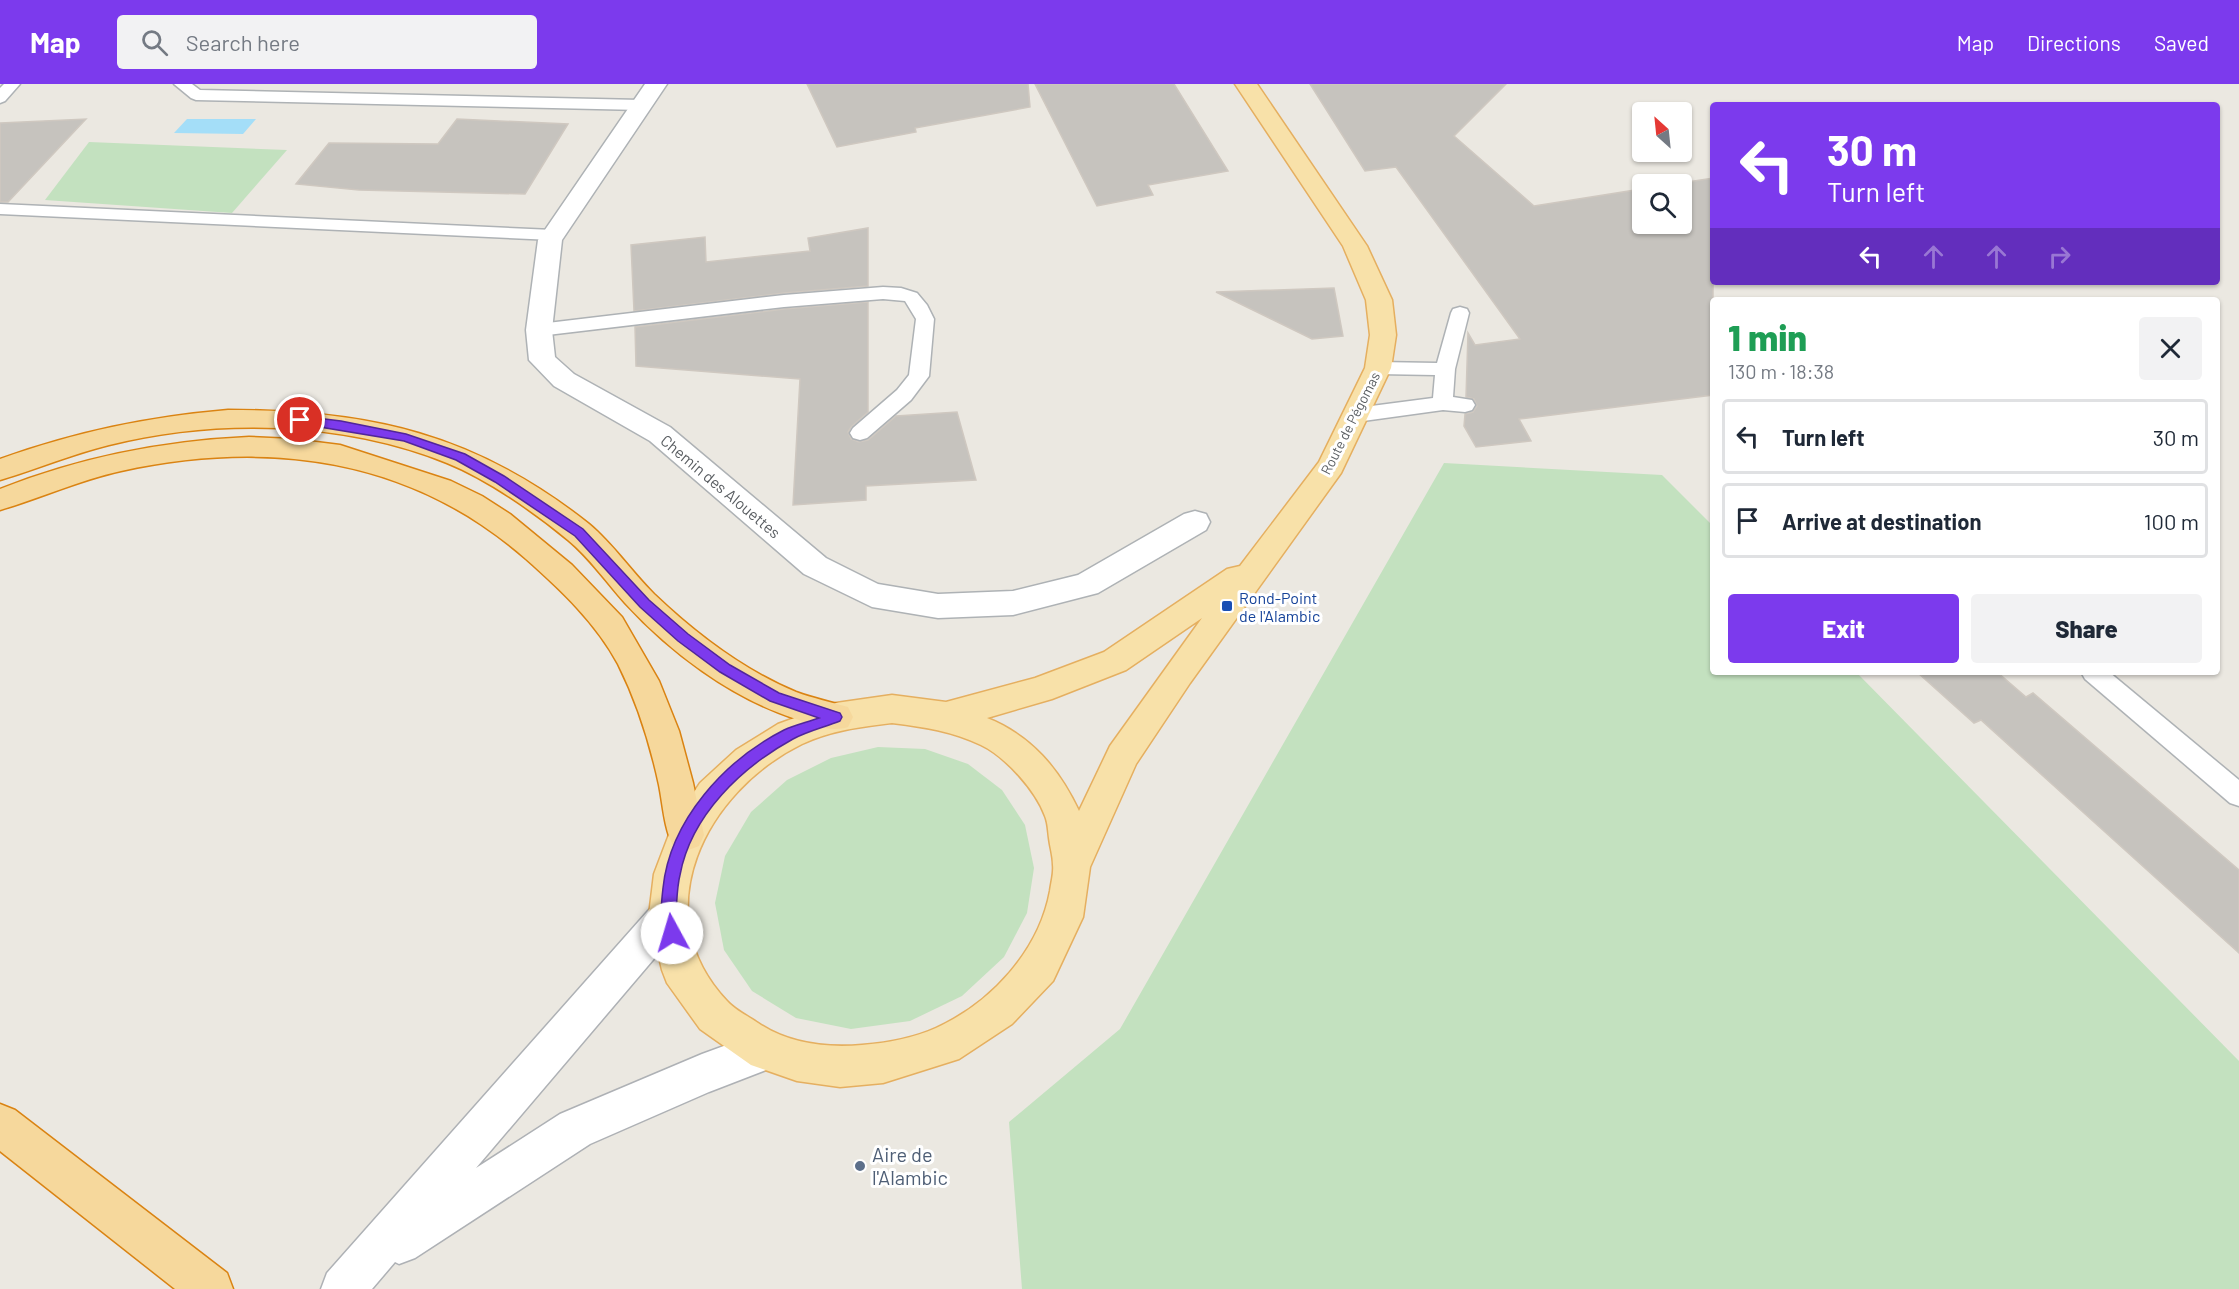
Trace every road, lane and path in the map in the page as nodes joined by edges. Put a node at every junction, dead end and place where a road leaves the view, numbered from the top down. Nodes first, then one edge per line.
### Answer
1 (12, 84) edge
2 (182, 84) edge
3 (1246, 84) edge
4 (648, 94) edge
5 (0, 98) edge
6 (0, 210) edge
7 (553, 236) junction
8 (1460, 314) dead end
9 (539, 330) junction
10 (1378, 368) junction
11 (1445, 369) junction
12 (1443, 403) junction
13 (1465, 405) dead end
14 (1356, 415) junction
15 (860, 433) dead end
16 (0, 470) edge
17 (0, 500) edge
18 (1195, 522) dead end
19 (1257, 564) junction
20 (2096, 675) edge
21 (946, 716) junction
22 (836, 717) junction
23 (2239, 795) edge
24 (686, 835) junction
25 (1072, 867) junction
26 (668, 915) junction
27 (765, 1051) junction
28 (0, 1125) edge
29 (357, 1275) edge
30 (211, 1289) edge

1 - 5 lane
2 - 4 lane
3 - 10 main road, Route de Pégomas
4 - 7 street, Chemin des Alouettes
6 - 7 lane
7 - 9 street, Chemin des Alouettes
8 - 11 lane
9 - 15 lane
9 - 18 street, Chemin des Alouettes
10 - 11 lane
10 - 14 main road, Route de Pégomas
11 - 12 lane
12 - 13 lane
12 - 14 lane
14 - 19 main road, Route de Pégomas
16 - 22 highway
17 - 24 highway
19 - 21 main road
19 - 25 main road, Route de Pégomas
20 - 23 lane
21 - 22 main road
21 - 25 main road
22 - 24 main road
24 - 26 main road
25 - 27 main road
26 - 27 main road
26 - 29 street
27 - 29 street
28 - 30 highway

